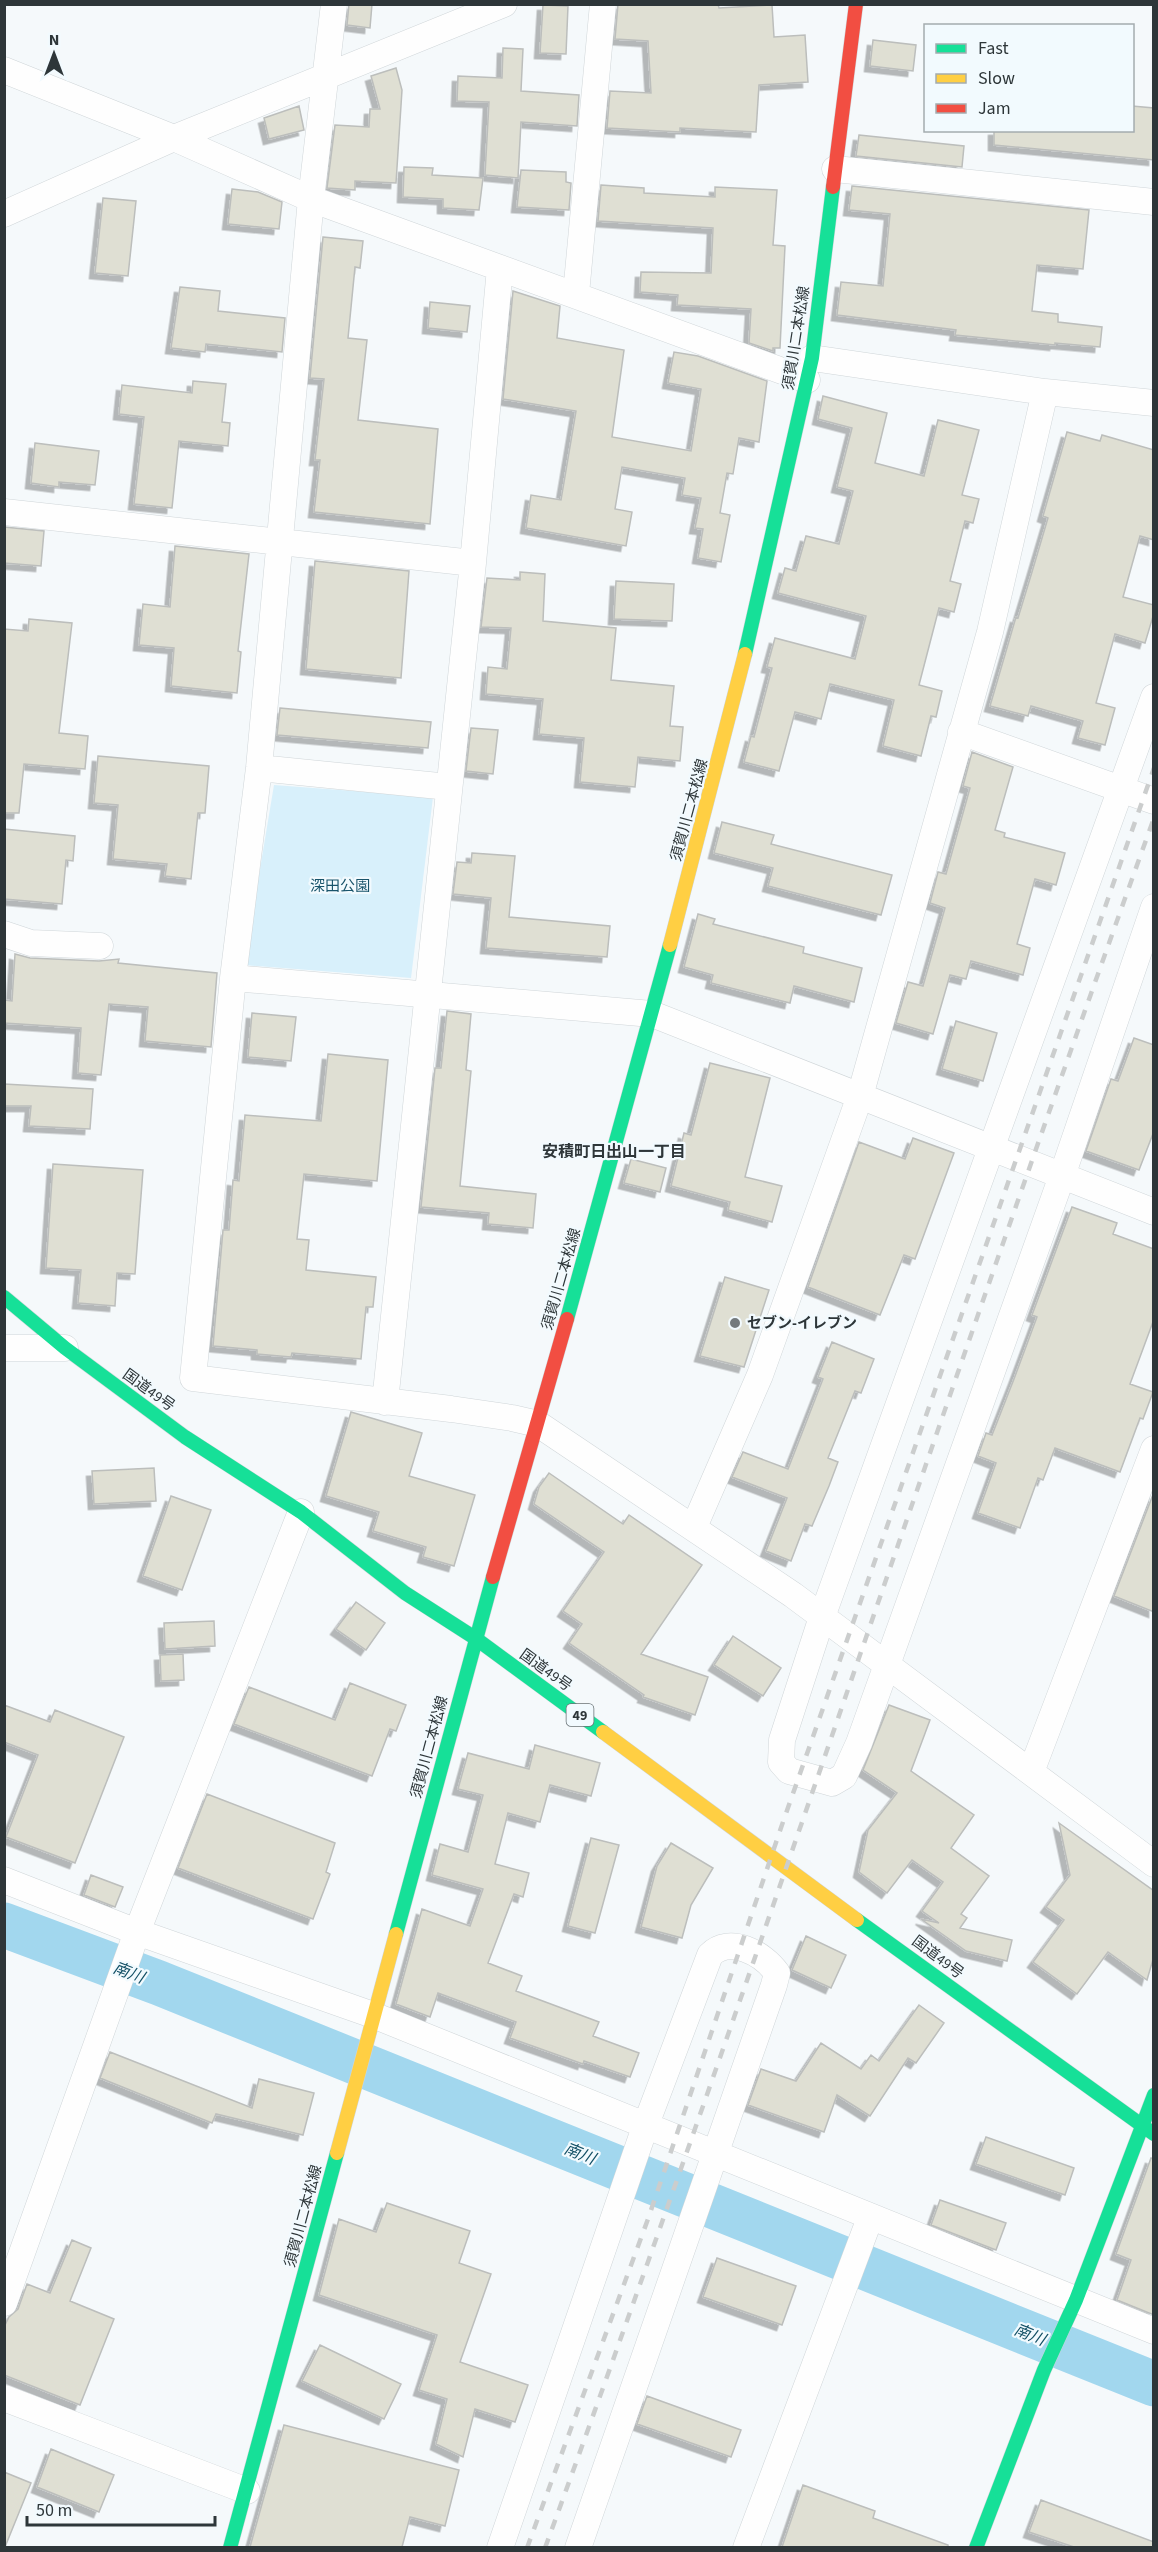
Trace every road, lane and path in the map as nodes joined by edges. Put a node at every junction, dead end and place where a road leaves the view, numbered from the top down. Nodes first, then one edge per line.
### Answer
1 (334, 4) edge
2 (504, 4) edge
3 (603, 4) edge
4 (856, 4) edge
5 (4, 70) edge
6 (326, 76) junction
7 (174, 138) junction
8 (835, 169) junction
9 (311, 199) junction
10 (1154, 202) edge
11 (4, 214) edge
12 (500, 268) junction
13 (576, 294) junction
14 (809, 369) junction
15 (1045, 392) junction
16 (1154, 403) edge
17 (4, 512) edge
18 (282, 542) junction
19 (473, 563) junction
20 (1154, 697) edge
21 (961, 732) junction
22 (260, 768) junction
23 (448, 788) junction
24 (1121, 789) junction
25 (1154, 801) edge
26 (1154, 907) edge
27 (4, 934) edge
28 (100, 946) dead end
29 (233, 978) junction
30 (428, 997) junction
31 (652, 1014) junction
32 (860, 1096) junction
33 (992, 1148) junction
34 (1062, 1176) junction
35 (1154, 1212) edge
36 (4, 1297) edge
37 (4, 1348) edge
38 (65, 1348) junction
39 (385, 1402) junction
40 (538, 1424) junction
41 (1154, 1449) edge
42 (301, 1512) junction
43 (694, 1527) junction
44 (822, 1617) junction
45 (475, 1638) junction
46 (886, 1667) junction
47 (1031, 1772) junction
48 (1154, 1864) edge
49 (4, 1880) edge
50 (135, 1938) junction
51 (370, 2023) junction
52 (1154, 2095) edge
53 (1141, 2126) junction
54 (643, 2132) junction
55 (1154, 2134) edge
56 (714, 2161) junction
57 (868, 2223) junction
58 (4, 2303) edge
59 (1074, 2305) junction
60 (1154, 2331) edge
61 (4, 2398) edge
62 (248, 2491) junction
63 (230, 2547) edge
64 (500, 2547) edge
65 (578, 2547) edge
66 (747, 2547) edge
67 (976, 2547) edge

1 - 6 street
2 - 6 street
3 - 13 street
4 - 8 main road, 須賀川二本松線
5 - 7 street
6 - 7 street
6 - 9 street
7 - 9 street
7 - 11 street
8 - 10 street
8 - 14 main road, 須賀川二本松線
9 - 12 street
9 - 18 street
12 - 13 street
12 - 19 street
13 - 14 street
14 - 15 street
14 - 31 main road, 須賀川二本松線
15 - 16 street
15 - 21 street
17 - 18 street
18 - 19 street
18 - 22 street
19 - 23 street
20 - 24 street
21 - 24 street
21 - 32 street
22 - 23 street
22 - 29 street
23 - 30 street
24 - 25 street
24 - 33 street
26 - 34 street
27 - 28 street
29 - 30 street
29 - 39 street
30 - 31 street
30 - 39 street
31 - 32 street
31 - 40 main road, 須賀川二本松線
32 - 33 street
32 - 43 street
33 - 34 street
33 - 44 street
34 - 35 street
34 - 46 street
36 - 38 main road, 国道49号 / 49
37 - 38 street
38 - 42 main road, 国道49号 / 49
39 - 40 street
40 - 43 street
40 - 45 main road, 須賀川二本松線
41 - 47 street
42 - 45 main road, 国道49号 / 49
42 - 50 street
43 - 44 street
44 - 46 street
44 - 46 street
45 - 51 main road, 須賀川二本松線
45 - 53 main road, 国道49号 / 49
46 - 47 street
47 - 48 street
49 - 50 street
50 - 51 street
50 - 58 street
51 - 54 street
51 - 62 main road, 須賀川二本松線
52 - 53 main road
53 - 55 main road, 国道49号 / 49
53 - 59 main road
54 - 56 street
54 - 56 street
54 - 64 street
56 - 57 street
56 - 65 street
57 - 59 street
57 - 66 street
59 - 60 street
59 - 67 main road
61 - 62 street
62 - 63 main road, 須賀川二本松線

